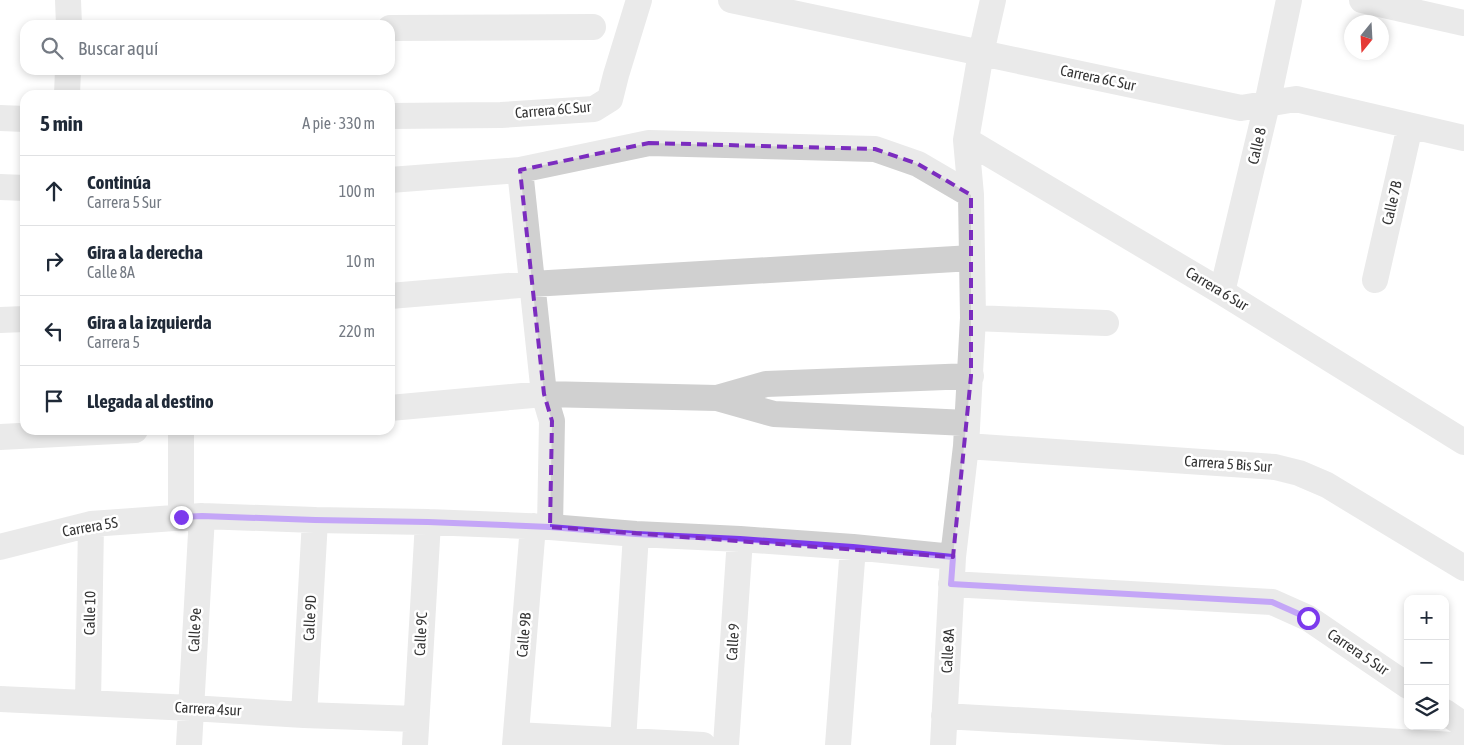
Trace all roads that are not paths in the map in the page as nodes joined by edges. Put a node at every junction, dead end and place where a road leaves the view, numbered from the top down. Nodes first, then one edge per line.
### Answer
1 (68, 0) edge
2 (640, 0) edge
3 (731, 0) edge
4 (993, 0) edge
5 (1288, 0) edge
6 (1362, 0) edge
7 (69, 20) edge
8 (1464, 23) edge
9 (593, 27) dead end
10 (395, 28) edge
11 (981, 53) junction
12 (68, 75) edge
13 (67, 90) edge
14 (1267, 104) junction
15 (395, 116) edge
16 (0, 118) edge
17 (20, 118) edge
18 (1410, 126) junction
19 (1464, 138) edge
20 (966, 140) junction
21 (520, 170) junction
22 (395, 180) edge
23 (0, 187) edge
24 (20, 188) edge
25 (971, 194) junction
26 (972, 258) junction
27 (1374, 280) dead end
28 (532, 284) junction
29 (1222, 292) junction
30 (395, 296) edge
31 (973, 318) junction
32 (20, 319) edge
33 (0, 320) edge
34 (1106, 323) dead end
35 (971, 376) junction
36 (544, 394) junction
37 (717, 398) junction
38 (395, 408) edge
39 (967, 434) junction
40 (39, 435) edge
41 (182, 435) edge
42 (0, 437) edge
43 (1464, 442) edge
44 (191, 516) junction
45 (315, 520) junction
46 (428, 522) junction
47 (91, 524) junction
48 (542, 526) junction
49 (636, 534) junction
50 (740, 539) junction
51 (0, 547) edge
52 (853, 547) junction
53 (953, 557) junction
54 (1464, 568) edge
55 (951, 584) junction
56 (1407, 685) edge
57 (0, 699) edge
58 (88, 703) junction
59 (191, 708) junction
60 (304, 715) junction
61 (1449, 715) edge
62 (944, 716) junction
63 (416, 719) junction
64 (1464, 725) edge
65 (516, 740) edge
66 (623, 741) junction
67 (189, 745) edge
68 (415, 745) edge
69 (703, 745) edge
70 (726, 745) edge
71 (838, 745) edge
72 (943, 745) edge
73 (1454, 745) edge

1 - 7 street
2 - 15 street, Carrera 6C Sur
3 - 11 street, Carrera 6C Sur
4 - 11 street, Calle 8A
5 - 14 street, Calle 8
6 - 8 street
9 - 10 street
11 - 14 street, Carrera 6C Sur
11 - 20 street, Calle 8A
12 - 13 street
14 - 18 street, Carrera 6C Sur
14 - 29 street, Calle 8
16 - 17 street
18 - 19 street, Carrera 6C Sur
18 - 27 street, Calle 7B
20 - 25 street, Calle 8A
20 - 29 street, Carrera 6 Sur
21 - 22 street
21 - 25 street
21 - 28 street, Calle 9B
23 - 24 street
25 - 26 street, Calle 8A
26 - 28 street
26 - 31 street, Calle 8A
28 - 30 street
28 - 36 street, Calle 9B
29 - 43 street, Carrera 6 Sur
31 - 34 street
31 - 35 street, Calle 8A
32 - 33 street
35 - 37 street
35 - 39 street, Calle 8A
36 - 37 street
36 - 38 street
36 - 48 street, Calle 9B
37 - 39 street, Carrera 5 Bis Sur
39 - 53 street, Calle 8A
39 - 54 street, Carrera 5 Bis Sur
40 - 42 street
41 - 44 street, Calle 9e
44 - 45 street, Carrera 5S
44 - 47 street, Carrera 5S
44 - 59 street, Calle 9e
45 - 46 street, Carrera 5S
45 - 60 street, Calle 9D
46 - 48 street, Carrera 5S
46 - 63 street, Calle 9C
47 - 51 street, Carrera 5S
47 - 58 street, Calle 10
48 - 49 street, Carrera 5S
48 - 65 street, Calle 9B
49 - 50 street, Carrera 5S
49 - 66 street
50 - 52 street, Carrera 5S
50 - 70 street, Calle 9
52 - 53 street, Carrera 5S
52 - 71 street
53 - 55 street, Calle 8A
55 - 56 street, Carrera 5 Sur
55 - 62 street, Calle 8A
57 - 58 street, Carrera 4sur
58 - 59 street, Carrera 4sur
59 - 60 street, Carrera 4sur
59 - 67 street, Calle 9e
60 - 63 street, Carrera 4sur
61 - 64 street
62 - 72 street, Calle 8A
62 - 73 street
63 - 68 street, Calle 9C
65 - 66 street
66 - 69 street

